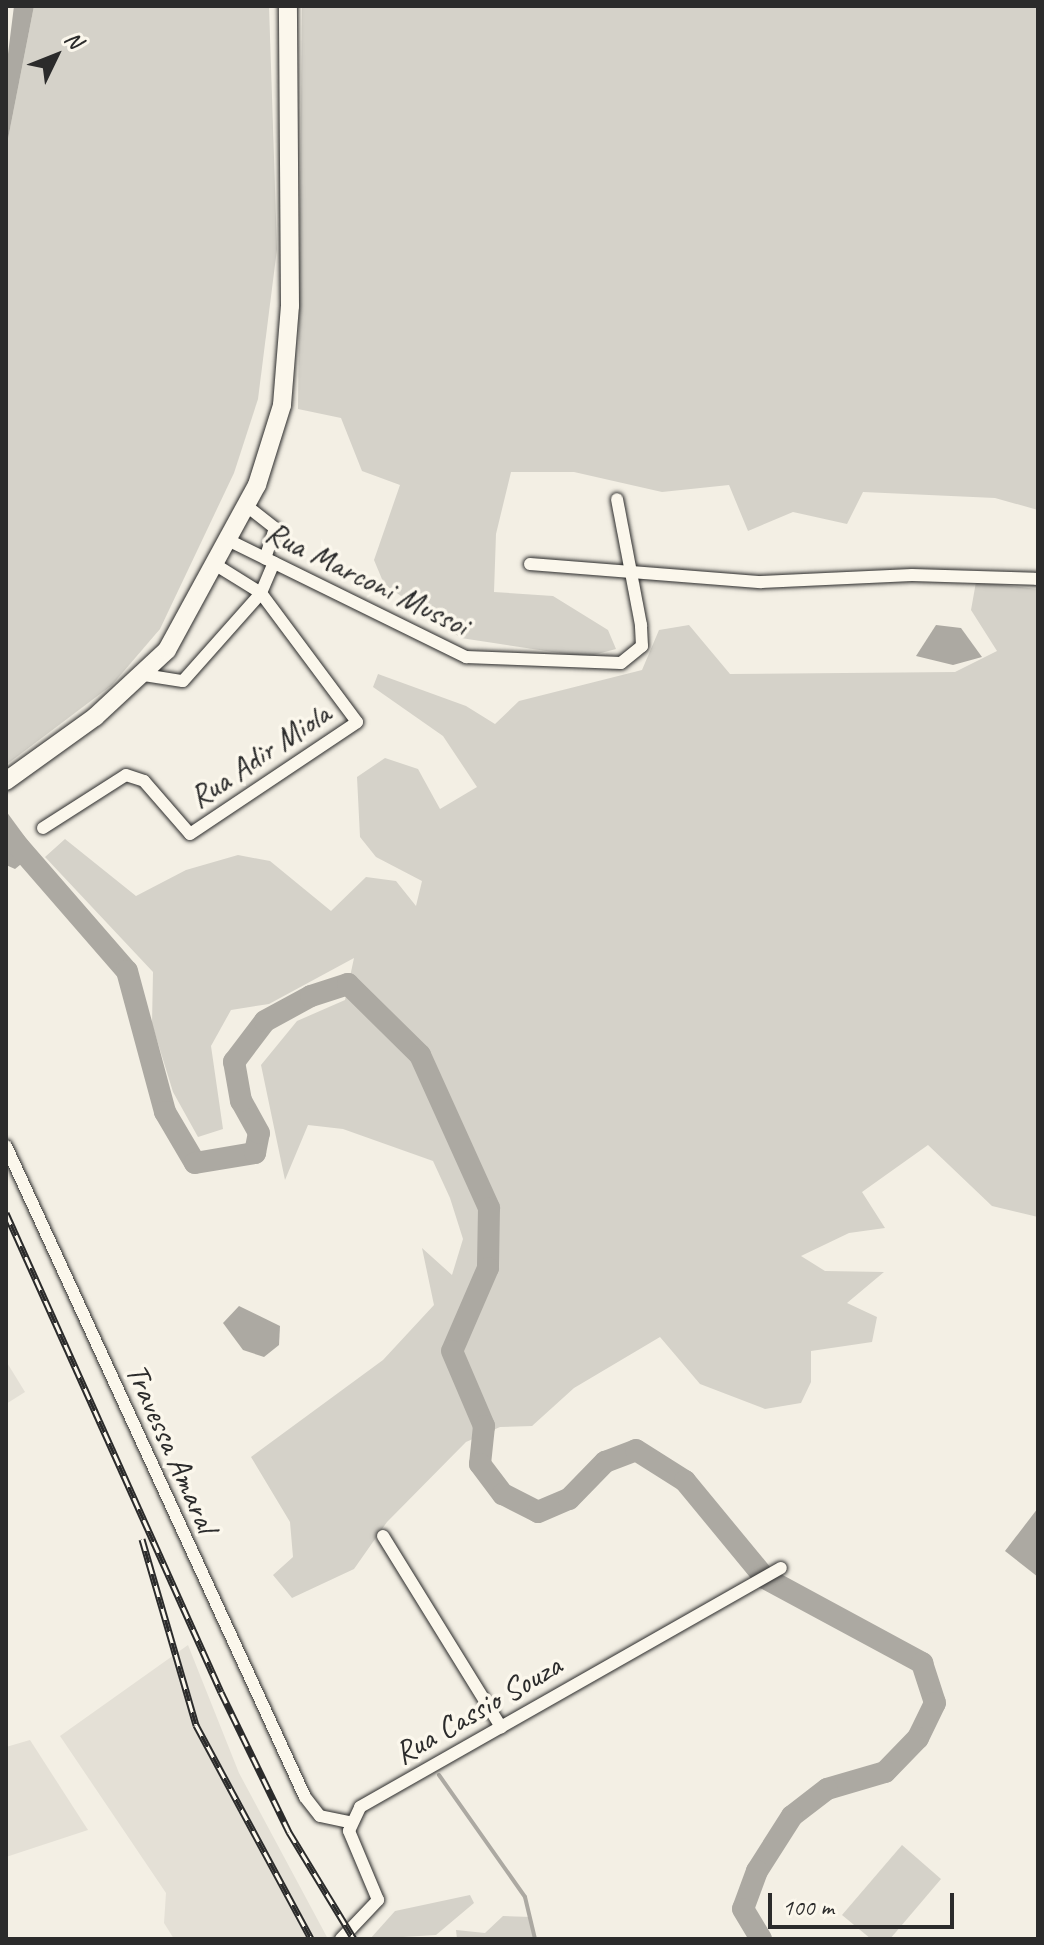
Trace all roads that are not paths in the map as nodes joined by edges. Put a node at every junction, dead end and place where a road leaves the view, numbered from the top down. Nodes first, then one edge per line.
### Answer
1 (288, 6) edge
2 (617, 499) dead end
3 (248, 507) junction
4 (232, 542) junction
5 (270, 560) junction
6 (530, 564) dead end
7 (219, 567) junction
8 (631, 577) junction
9 (1038, 579) edge
10 (261, 593) junction
11 (144, 675) junction
12 (6, 781) edge
13 (43, 828) dead end
14 (6, 1146) edge
15 (383, 1536) dead end
16 (781, 1568) dead end
17 (501, 1727) junction
18 (349, 1822) junction
19 (345, 1935) edge

1 - 3 highway
2 - 8 street, Rua Marconi Mussoi
3 - 4 highway
3 - 5 street
4 - 5 street, Rua Marconi Mussoi
4 - 7 highway
5 - 8 street, Rua Marconi Mussoi
5 - 10 street
6 - 8 street
7 - 10 street
7 - 11 highway
8 - 9 street
10 - 11 street
10 - 13 street, Rua Adir Miola
11 - 12 highway
14 - 18 street, Travessa Amaral
15 - 17 street
16 - 17 street, Rua Cassio Souza
17 - 18 street, Rua Cassio Souza
18 - 19 street

